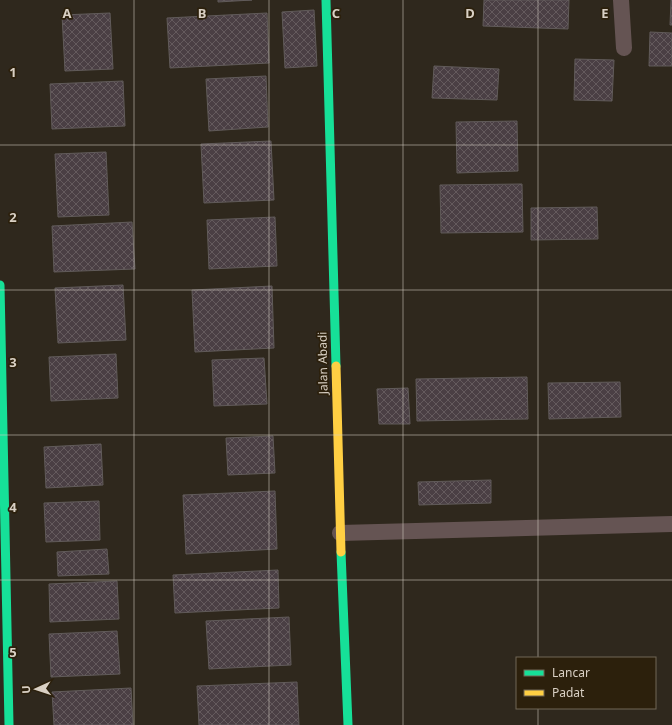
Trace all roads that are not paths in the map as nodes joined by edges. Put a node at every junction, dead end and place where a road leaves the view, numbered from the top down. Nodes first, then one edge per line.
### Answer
1 (326, 0) edge
2 (621, 0) edge
3 (624, 48) dead end
4 (0, 285) edge
5 (672, 524) edge
6 (340, 533) junction
7 (9, 725) edge
8 (348, 725) edge

1 - 6 street, Jalan Abadi
2 - 3 lane
4 - 7 street
5 - 6 lane
6 - 8 street, Jalan Abadi

